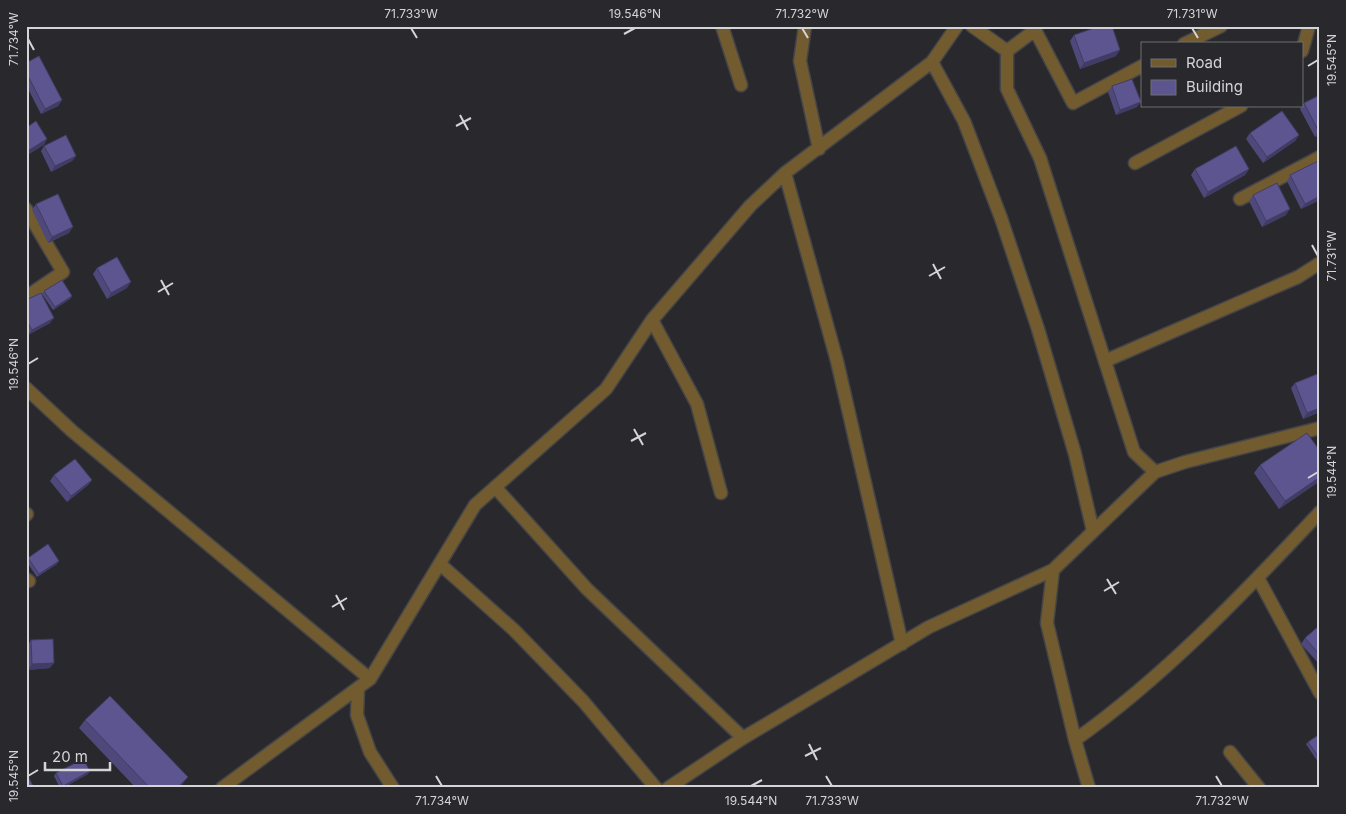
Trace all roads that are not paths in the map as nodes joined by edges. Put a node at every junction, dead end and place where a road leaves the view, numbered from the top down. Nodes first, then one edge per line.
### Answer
1 (722, 26) edge
2 (805, 26) edge
3 (957, 26) edge
4 (972, 26) edge
5 (1220, 26) edge
6 (1309, 26) edge
7 (1038, 28) edge
8 (1188, 42) edge
9 (1304, 44) edge
10 (1007, 51) junction
11 (932, 62) junction
12 (1141, 67) edge
13 (741, 85) dead end
14 (1237, 108) edge
15 (819, 149) junction
16 (1320, 157) edge
17 (1135, 163) dead end
18 (785, 173) junction
19 (1240, 199) dead end
20 (26, 208) edge
21 (1320, 263) edge
22 (26, 297) edge
23 (652, 320) junction
24 (1105, 362) junction
25 (26, 388) edge
26 (1320, 428) edge
27 (1155, 472) junction
28 (495, 487) junction
29 (721, 493) dead end
30 (1320, 512) edge
31 (1093, 531) junction
32 (440, 564) junction
33 (1053, 570) junction
34 (1258, 578) junction
35 (902, 644) junction
36 (370, 679) junction
37 (358, 689) junction
38 (1320, 693) edge
39 (743, 738) junction
40 (1074, 740) junction
41 (1230, 752) dead end
42 (222, 788) edge
43 (393, 788) edge
44 (656, 788) edge
45 (668, 788) edge
46 (1089, 788) edge
47 (1259, 788) edge

1 - 13 street
2 - 15 street
3 - 11 street
4 - 10 street
5 - 8 street
6 - 9 street
7 - 10 street
7 - 12 street
10 - 24 street
11 - 15 street
11 - 31 street
14 - 17 street
15 - 18 street
16 - 19 street
18 - 23 street
18 - 35 street
20 - 22 street
21 - 24 street
23 - 28 street
23 - 29 street
24 - 27 street
25 - 36 street
26 - 27 street
27 - 31 street
28 - 32 street
28 - 39 street
30 - 34 street
31 - 33 street
32 - 36 street
32 - 44 street
33 - 35 street
33 - 40 street
34 - 38 street
34 - 40 street
35 - 39 street
36 - 37 street
37 - 42 street
37 - 43 street
39 - 45 street
40 - 46 street
41 - 47 street

